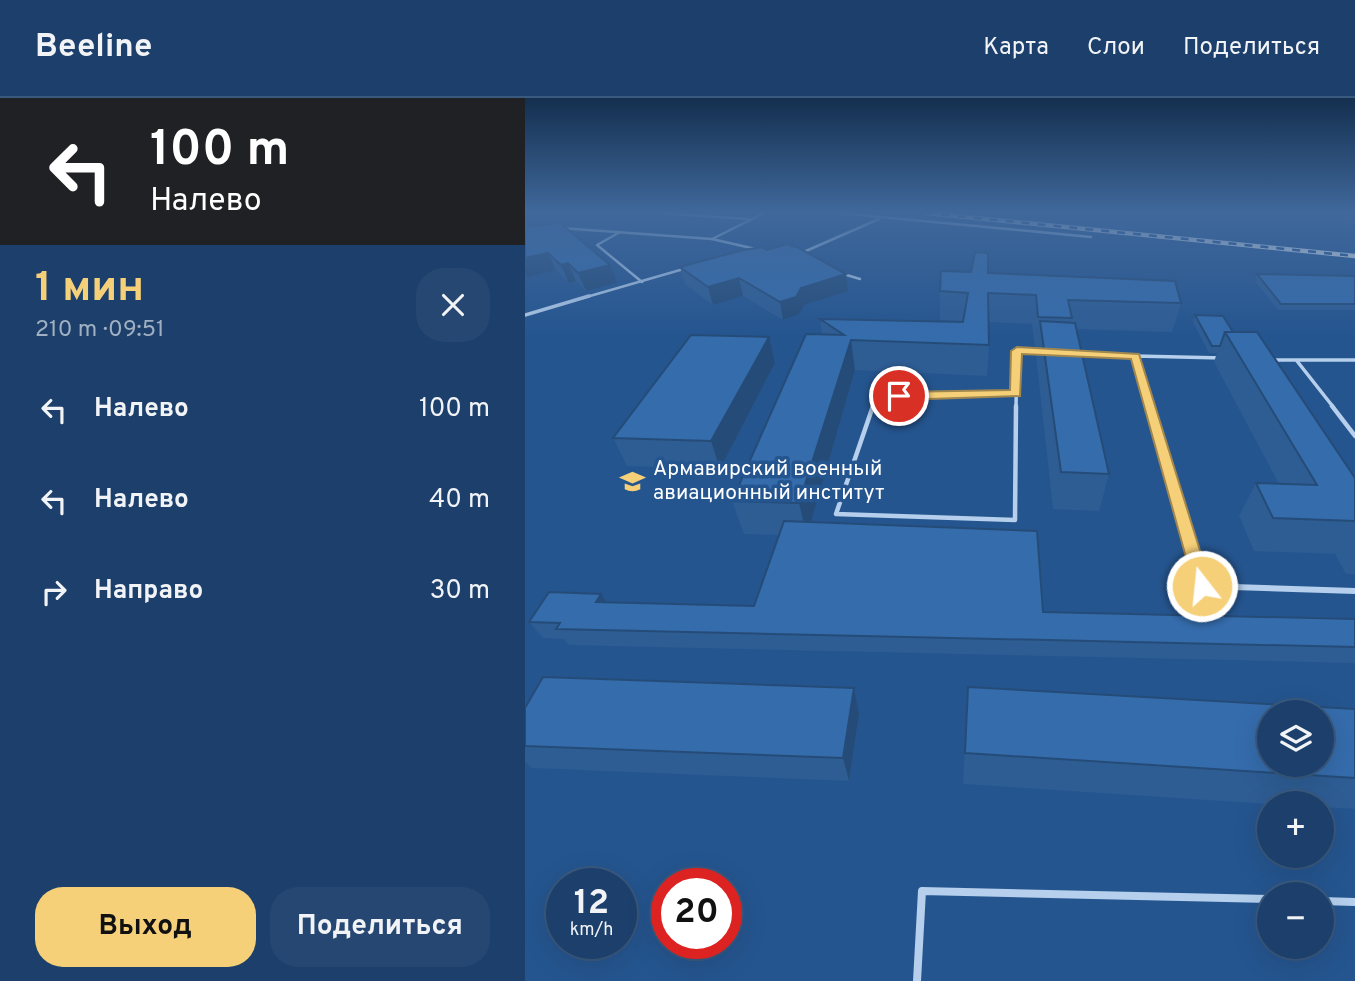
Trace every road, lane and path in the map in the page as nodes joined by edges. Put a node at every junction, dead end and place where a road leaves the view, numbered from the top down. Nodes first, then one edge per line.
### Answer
1 (608, 254) edge
2 (798, 254) edge
3 (803, 261) edge
4 (692, 267) edge
5 (837, 272) edge
6 (860, 279) dead end
7 (642, 282) junction
8 (525, 315) edge
9 (1043, 352) edge
10 (1069, 353) edge
11 (1136, 356) junction
12 (1230, 359) edge
13 (1270, 360) edge
14 (1355, 360) edge
15 (1297, 361) junction
16 (1016, 393) junction
17 (1355, 436) edge
18 (1355, 591) edge
19 (1257, 900) edge
20 (1334, 901) edge
21 (1355, 902) edge
22 (917, 981) edge

1 - 7 lane
2 - 3 lane
4 - 7 lane
5 - 6 lane
7 - 8 lane
9 - 16 lane
10 - 11 lane
11 - 12 lane
11 - 18 lane
13 - 15 lane
14 - 15 lane
15 - 17 lane
16 - 16 lane
19 - 22 lane
20 - 21 lane

